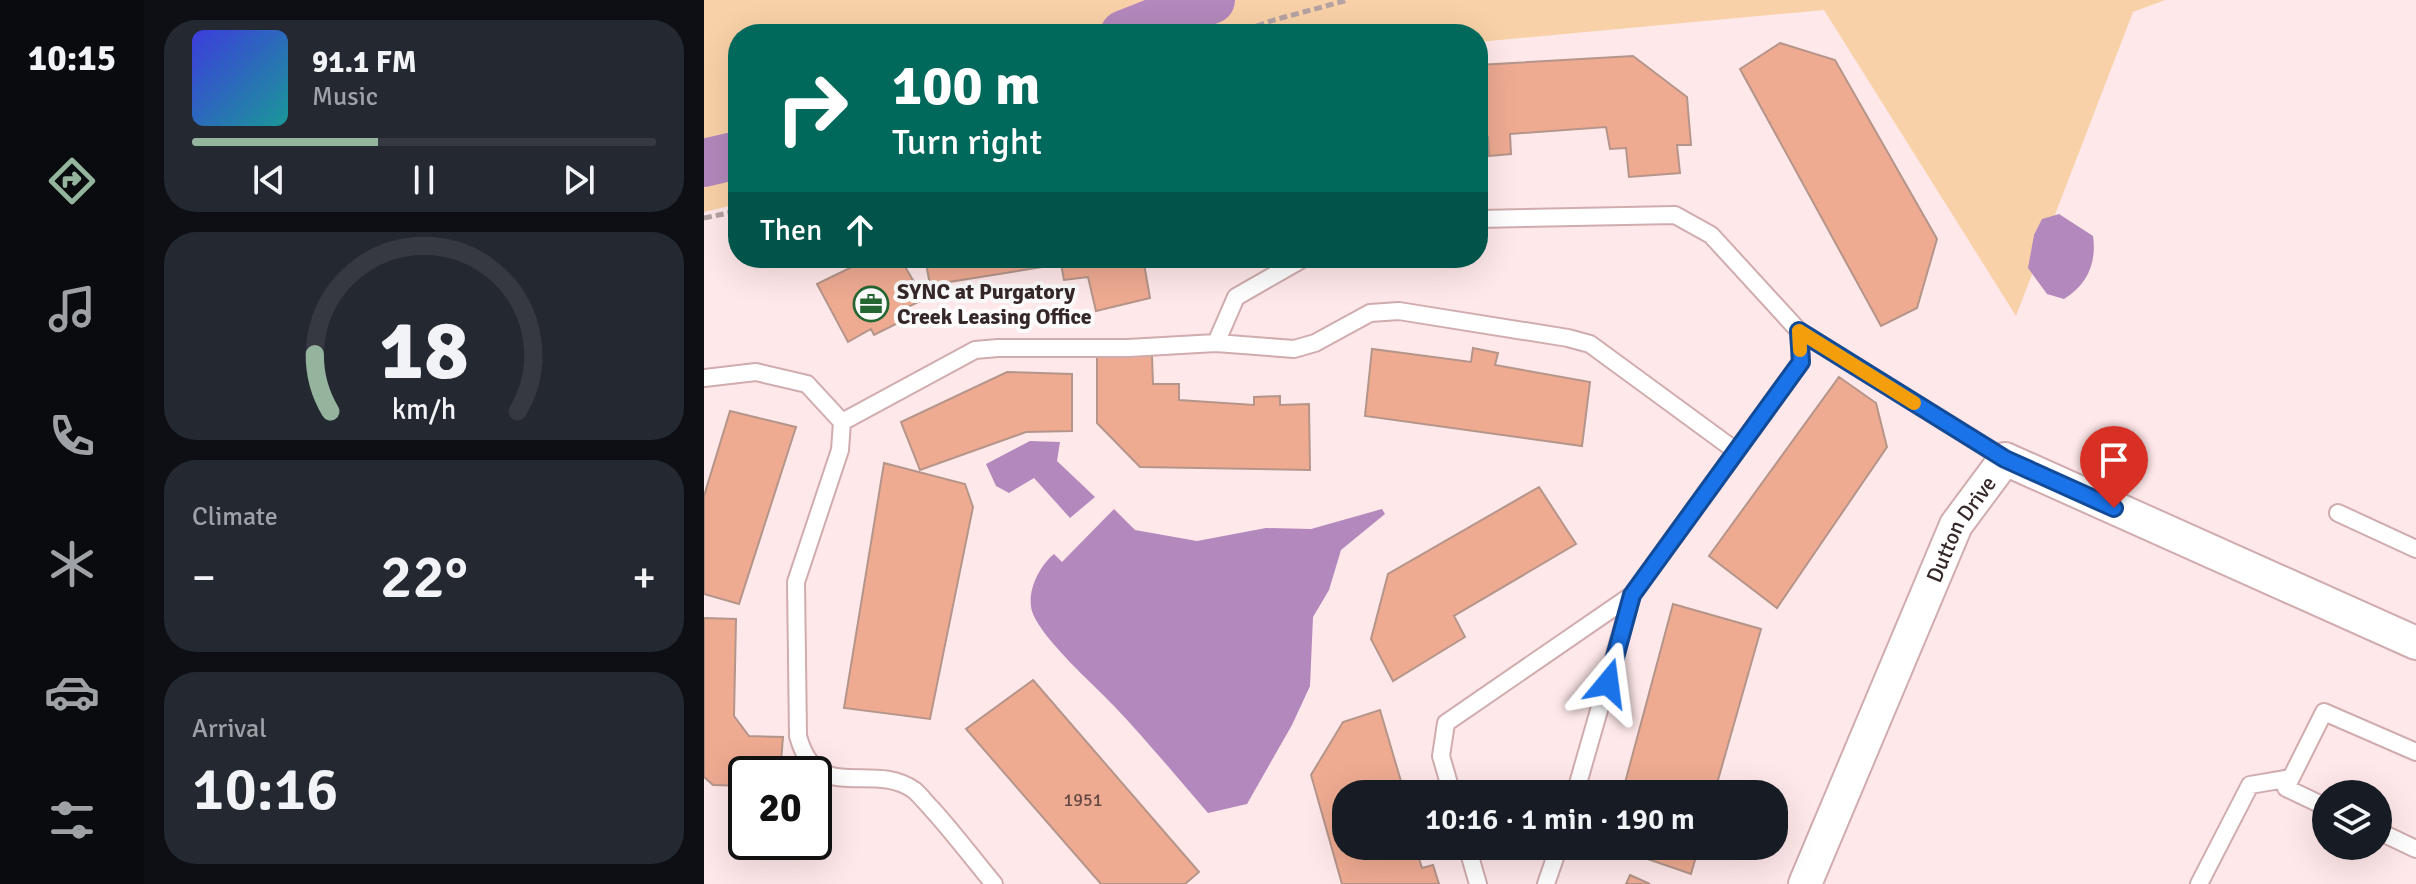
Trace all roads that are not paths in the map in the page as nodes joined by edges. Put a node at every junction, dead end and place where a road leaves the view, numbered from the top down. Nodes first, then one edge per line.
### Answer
1 (1488, 219) edge
2 (1287, 268) edge
3 (1799, 331) junction
4 (1216, 343) junction
5 (704, 378) edge
6 (842, 422) junction
7 (1736, 451) junction
8 (2005, 459) junction
9 (2338, 513) dead end
10 (2416, 549) edge
11 (1632, 595) junction
12 (2416, 643) edge
13 (2416, 752) edge
14 (2291, 778) junction
15 (1448, 780) edge
16 (1579, 780) edge
17 (2312, 800) edge
18 (2392, 838) edge
19 (2416, 849) edge
20 (1471, 860) edge
21 (1554, 860) edge
22 (994, 884) edge
23 (1478, 884) edge
24 (1546, 884) edge
25 (1805, 884) edge
26 (2199, 884) edge

1 - 3 lane
2 - 4 lane
3 - 7 lane
3 - 8 lane
4 - 6 lane
4 - 7 lane
5 - 6 lane
6 - 22 lane
7 - 11 lane
8 - 12 street, Dutton Drive
8 - 25 street, Dutton Drive
9 - 10 lane
11 - 15 lane
11 - 16 lane
13 - 14 lane
14 - 17 lane
14 - 26 lane
18 - 19 lane
20 - 23 lane
21 - 24 lane

